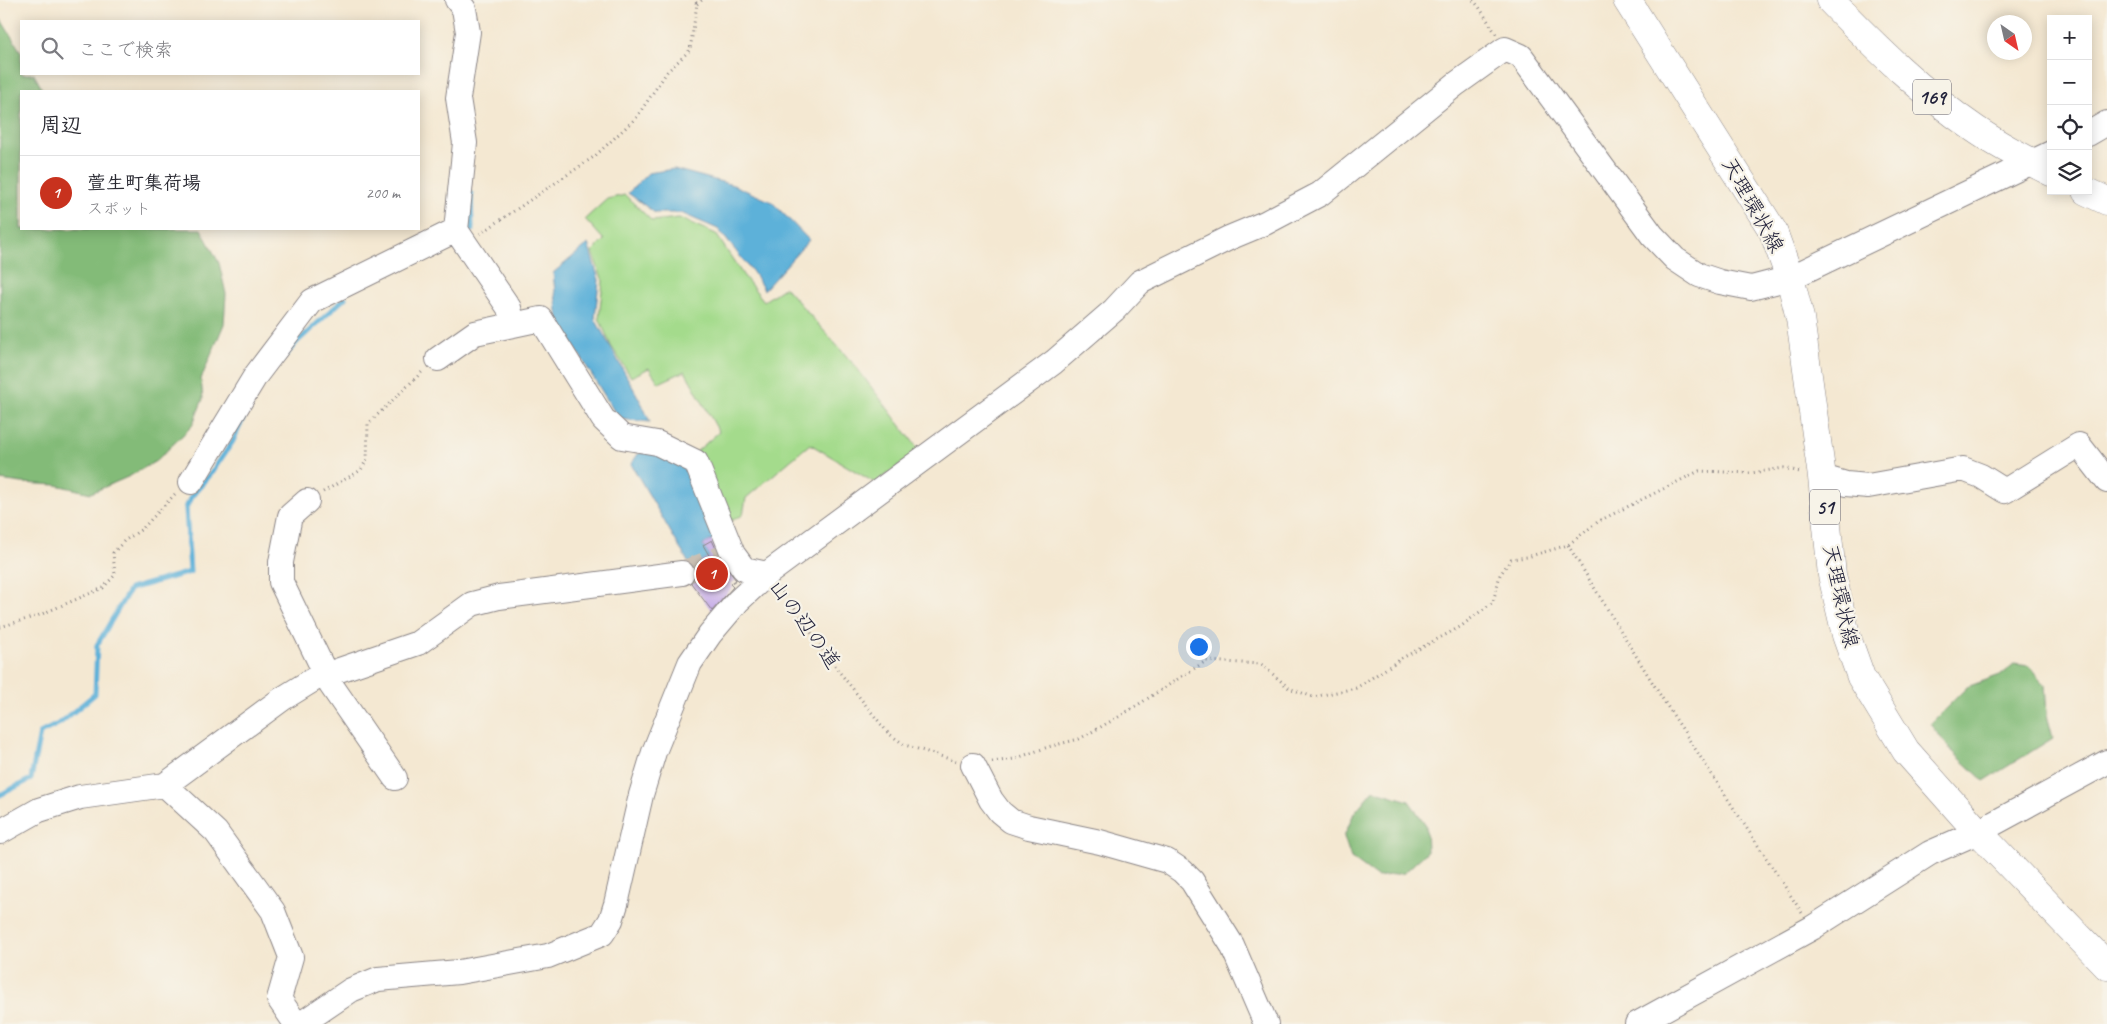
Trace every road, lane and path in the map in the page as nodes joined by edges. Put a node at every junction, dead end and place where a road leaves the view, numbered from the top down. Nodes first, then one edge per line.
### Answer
1 (457, 0) edge
2 (694, 0) edge
3 (702, 0) edge
4 (1473, 0) edge
5 (1627, 0) edge
6 (1830, 0) edge
7 (697, 4) junction
8 (1505, 49) junction
9 (2107, 123) edge
10 (2092, 132) edge
11 (2044, 162) edge
12 (2092, 194) edge
13 (2107, 201) edge
14 (461, 237) junction
15 (1790, 278) junction
16 (513, 324) junction
17 (438, 359) joint
18 (1822, 477) junction
19 (2107, 481) edge
20 (191, 482) joint
21 (308, 501) joint
22 (1568, 545) junction
23 (682, 573) tunnel mouth
24 (767, 574) junction
25 (0, 627) edge
26 (327, 673) junction
27 (2107, 762) edge
28 (973, 765) junction
29 (395, 778) dead end
30 (165, 785) junction
31 (0, 832) edge
32 (1978, 832) junction
33 (1812, 928) junction
34 (2107, 966) edge
35 (296, 1024) edge
36 (301, 1024) edge
37 (1266, 1024) edge
38 (1637, 1024) edge

1 - 14 street
2 - 7 path
3 - 7 path
4 - 8 path
5 - 15 main road, 天理環状線 / 51
6 - 11 main road, 169
7 - 14 path
8 - 15 street
8 - 24 street
9 - 10 street
11 - 15 street
12 - 13 main road
14 - 16 street
14 - 20 street
15 - 18 main road, 天理環状線 / 51
16 - 17 street
16 - 24 street, 山の辺の道
17 - 21 path
18 - 19 street
18 - 22 path
18 - 32 main road, 天理環状線 / 51
20 - 25 path
21 - 26 street
22 - 28 path
22 - 33 path
23 - 26 street
24 - 28 path, 山の辺の道
24 - 36 street
26 - 29 street
26 - 30 street
27 - 32 street
28 - 37 street
30 - 31 street
30 - 35 street
32 - 33 street
32 - 34 main road, 天理環状線 / 51
33 - 38 street

